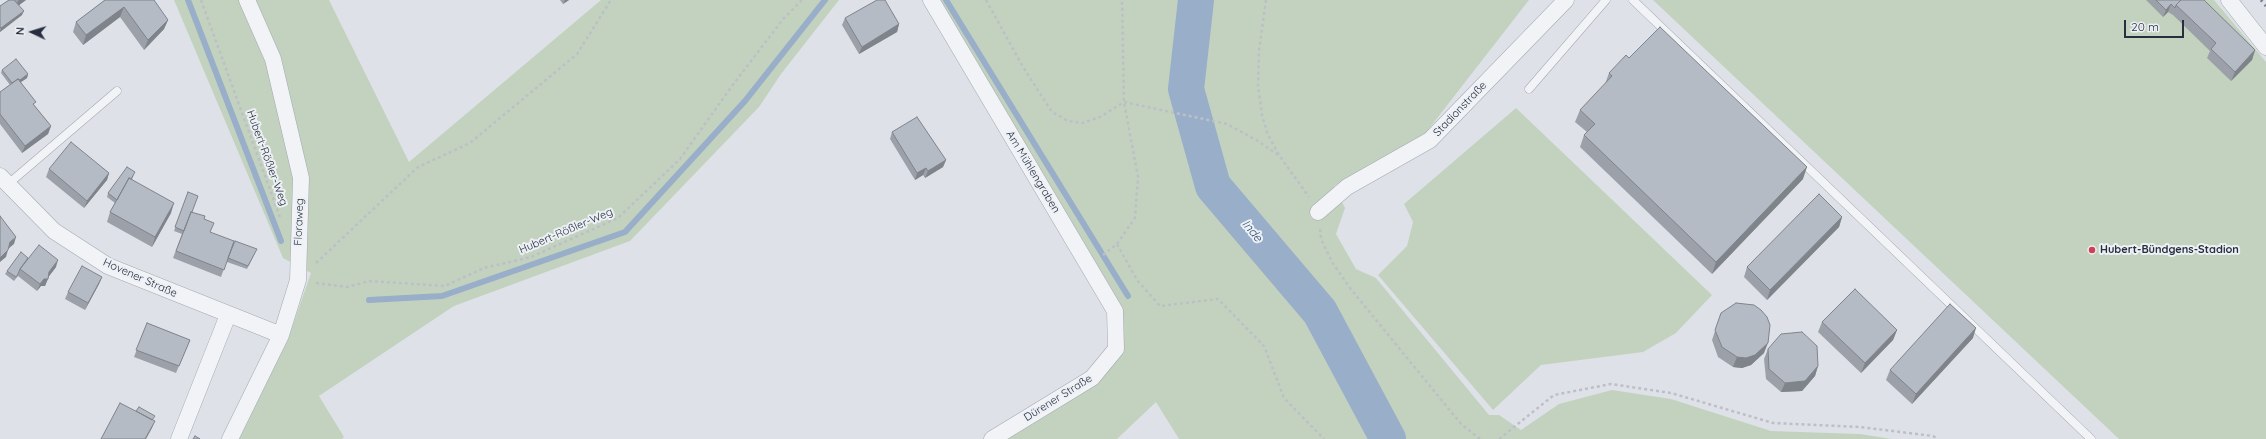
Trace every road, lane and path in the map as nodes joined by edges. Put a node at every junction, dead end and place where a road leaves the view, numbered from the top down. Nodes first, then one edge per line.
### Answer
1 (201, 0) edge
2 (247, 0) edge
3 (610, 0) edge
4 (802, 0) edge
5 (931, 0) edge
6 (986, 0) edge
7 (1122, 0) edge
8 (1266, 0) edge
9 (1566, 0) edge
10 (1606, 0) edge
11 (1633, 0) edge
12 (2229, 0) edge
13 (2266, 47) edge
14 (1529, 89) dead end
15 (117, 90) dead end
16 (1124, 102) junction
17 (1279, 155) junction
18 (4, 180) edge
19 (1318, 212) junction
20 (283, 227) dead end
21 (1117, 244) junction
22 (1113, 249) dead end
23 (298, 280) junction
24 (228, 315) junction
25 (281, 335) junction
26 (1116, 349) joint
27 (179, 439) edge
28 (230, 439) edge
29 (992, 439) edge
30 (1324, 439) edge
31 (1480, 439) edge
32 (1499, 439) edge
33 (1938, 439) edge
34 (2091, 439) edge

1 - 20 path, Hubert-Rößler-Weg
2 - 23 street, Floraweg
3 - 23 path
4 - 23 path, Hubert-Rößler-Weg
5 - 26 street, Am Mühlengraben
6 - 16 path
7 - 16 path
8 - 17 path
9 - 19 street, Stadionstraße
10 - 14 lane
11 - 34 lane
12 - 13 street
15 - 18 lane
16 - 17 path
16 - 21 path
17 - 19 path
18 - 24 street, Hovener Straße
19 - 31 path
21 - 22 path
21 - 30 path
23 - 25 street, Floraweg
24 - 25 street, Hovener Straße
24 - 27 street
25 - 28 street, Floraweg
26 - 29 street, Dürener Straße
32 - 33 path

